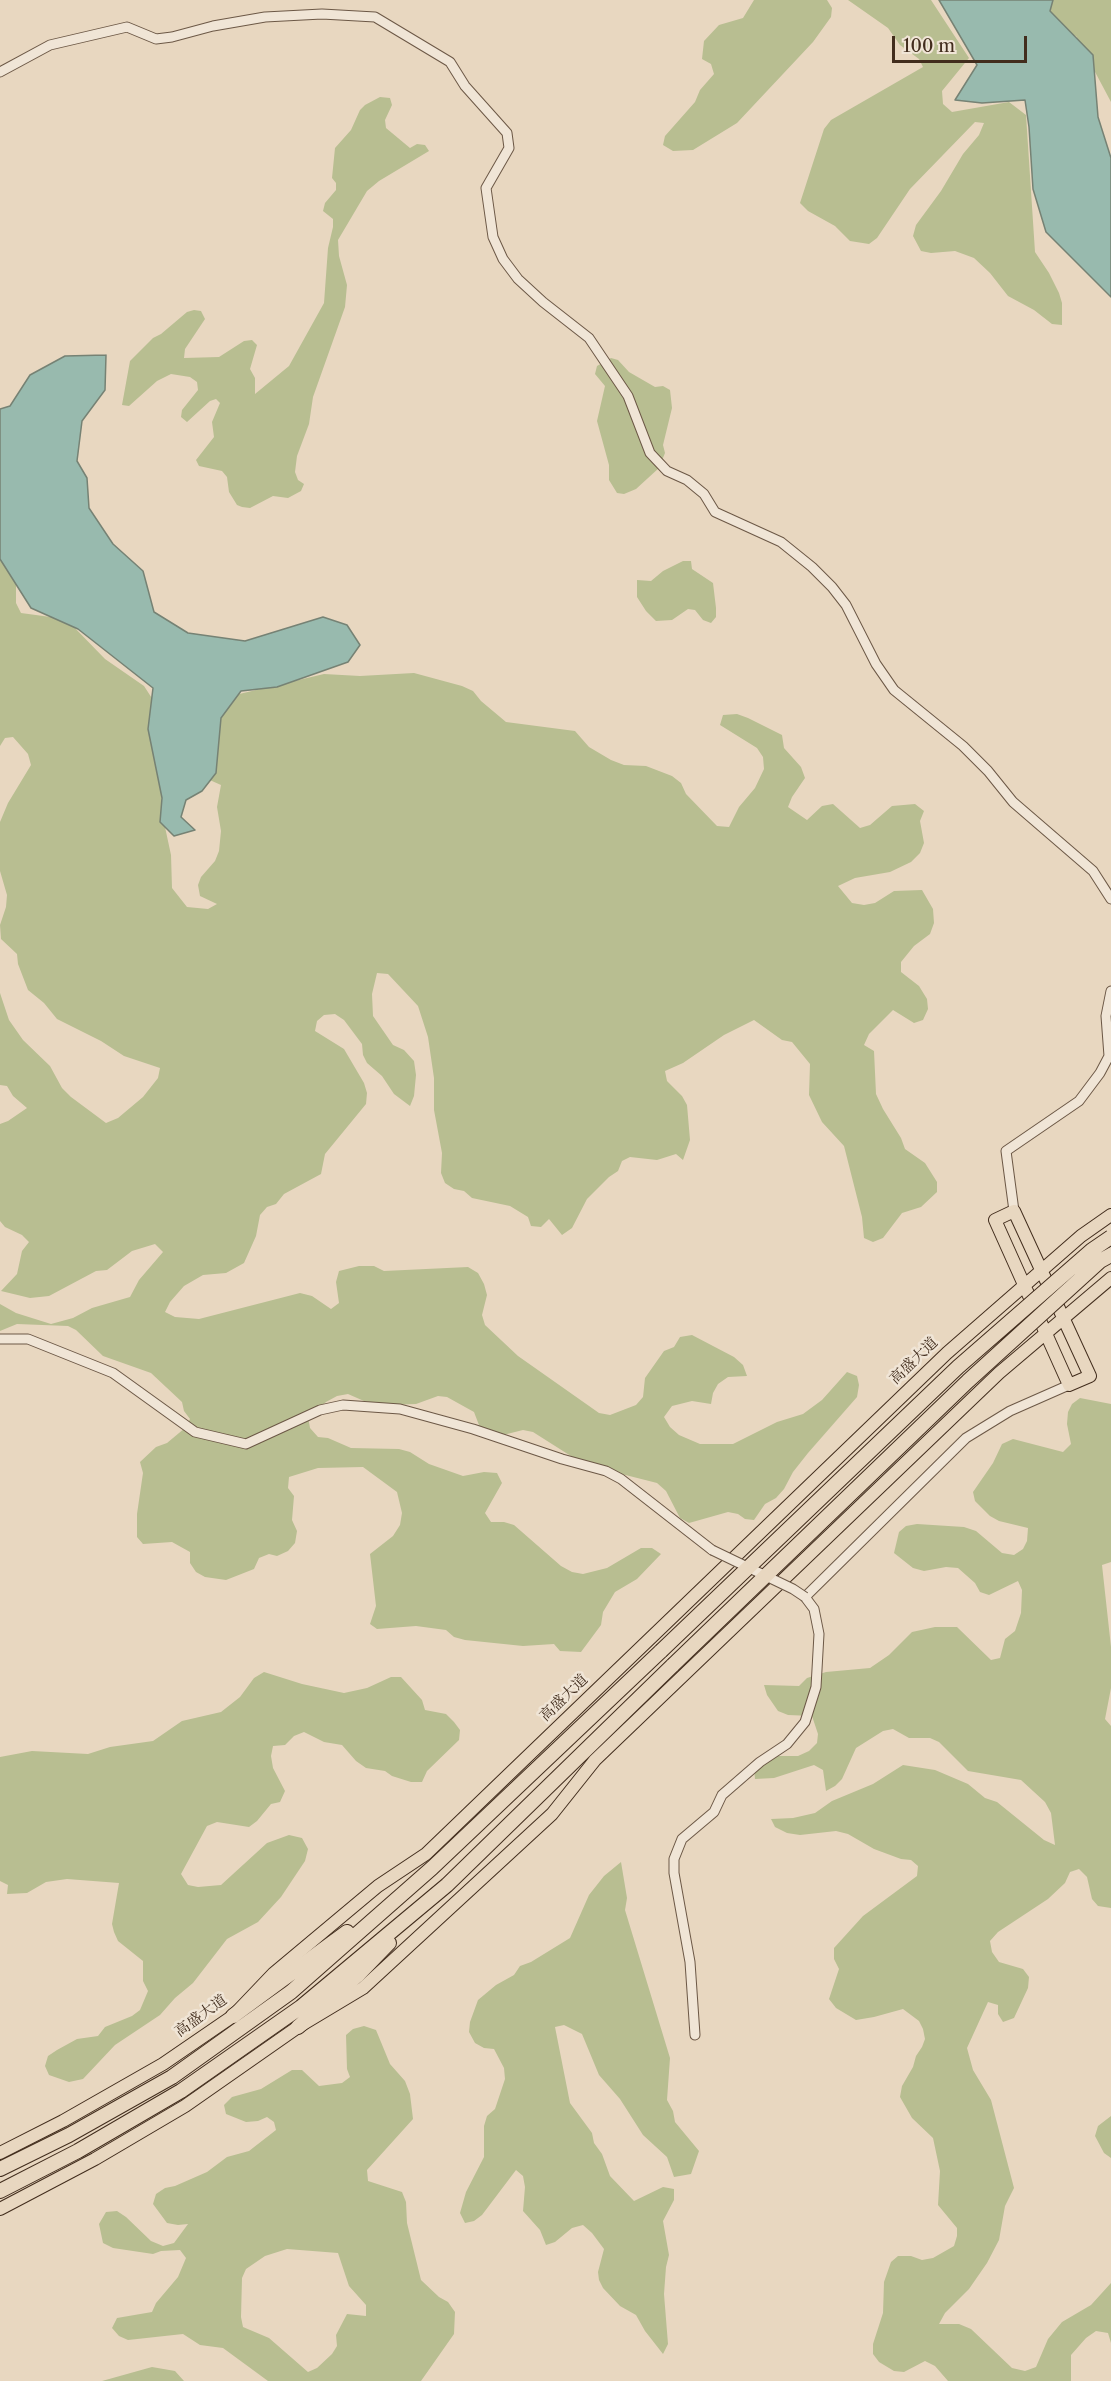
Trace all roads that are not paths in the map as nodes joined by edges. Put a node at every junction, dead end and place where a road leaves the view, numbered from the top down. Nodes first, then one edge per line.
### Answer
1 (0, 72) edge
2 (1111, 898) edge
3 (1111, 991) edge
4 (1014, 1211) junction
5 (1111, 1215) edge
6 (1111, 1237) edge
7 (1111, 1255) edge
8 (1042, 1271) junction
9 (1111, 1278) edge
10 (1025, 1285) junction
11 (1064, 1320) junction
12 (1046, 1334) junction
13 (0, 1339) edge
14 (1069, 1385) junction
15 (806, 1597) junction
16 (432, 1868) junction
17 (447, 1885) junction
18 (232, 2016) junction
19 (298, 2027) junction
20 (695, 2035) dead end
21 (0, 2153) edge
22 (0, 2169) edge
23 (0, 2190) edge
24 (0, 2209) edge

1 - 2 street
3 - 4 street
4 - 8 main road
4 - 10 main road
5 - 8 main road, 高盛大道
6 - 16 highway, bridge
7 - 17 highway, bridge
8 - 10 main road, 高盛大道
8 - 11 main road
9 - 11 main road
10 - 12 main road
10 - 18 main road, 高盛大道
11 - 12 main road
11 - 14 main road
12 - 14 main road
12 - 19 main road
13 - 15 street, bridge
14 - 15 street
15 - 20 street
16 - 18 highway
16 - 22 highway
17 - 19 highway
17 - 23 highway
18 - 21 main road, 高盛大道
19 - 24 main road

